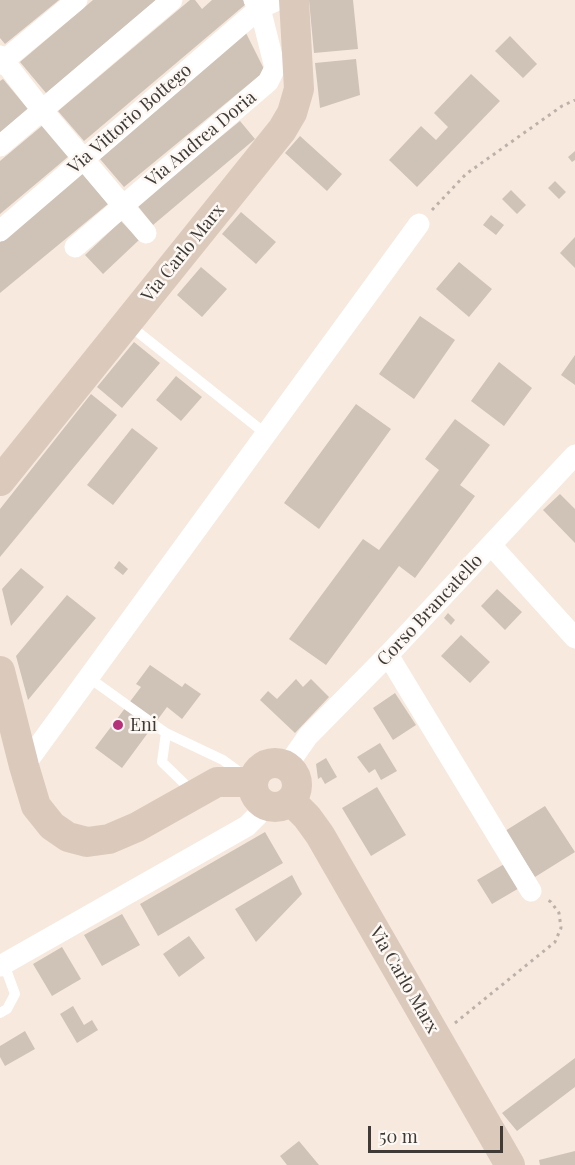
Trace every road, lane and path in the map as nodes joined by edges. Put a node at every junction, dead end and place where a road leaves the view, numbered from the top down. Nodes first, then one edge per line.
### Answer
1 (77, 0) edge
2 (172, 0) edge
3 (294, 0) edge
4 (264, 3) edge
5 (1, 60) edge
6 (575, 100) edge
7 (42, 110) junction
8 (0, 146) edge
9 (83, 159) junction
10 (123, 206) junction
11 (418, 224) joint
12 (0, 231) edge
13 (146, 233) dead end
14 (75, 247) dead end
15 (126, 323) junction
16 (266, 434) junction
17 (575, 455) edge
18 (0, 481) edge
19 (491, 545) junction
20 (575, 638) edge
21 (388, 655) junction
22 (0, 671) edge
23 (88, 677) junction
24 (166, 733) junction
25 (24, 766) junction
26 (287, 766) joint
27 (194, 793) junction
28 (270, 796) junction
29 (531, 891) joint
30 (2, 965) edge
31 (0, 1013) edge
32 (437, 1038) junction
33 (510, 1165) edge

1 - 5 street
2 - 7 street
3 - 15 main road, Via Carlo Marx
4 - 9 street, Via Vittorio Bottego
4 - 10 street, Via Andrea Doria
5 - 7 street
6 - 11 path
7 - 8 street
7 - 9 street
9 - 10 street
9 - 12 street, Via Vittorio Bottego
10 - 13 street
10 - 14 street, Via Andrea Doria
11 - 16 street
15 - 16 lane
15 - 18 main road, Via Carlo Marx
16 - 23 street
17 - 19 street, Corso Brancatello
19 - 20 street
19 - 21 street, Corso Brancatello
21 - 26 street, Corso Brancatello
21 - 29 street
22 - 25 main road
23 - 24 lane
23 - 25 street
24 - 27 lane
24 - 28 lane
25 - 27 main road
26 - 28 main road
27 - 28 main road
28 - 30 street
28 - 32 main road, Via Carlo Marx
29 - 32 path
30 - 31 lane
32 - 33 main road, Via Carlo Marx

